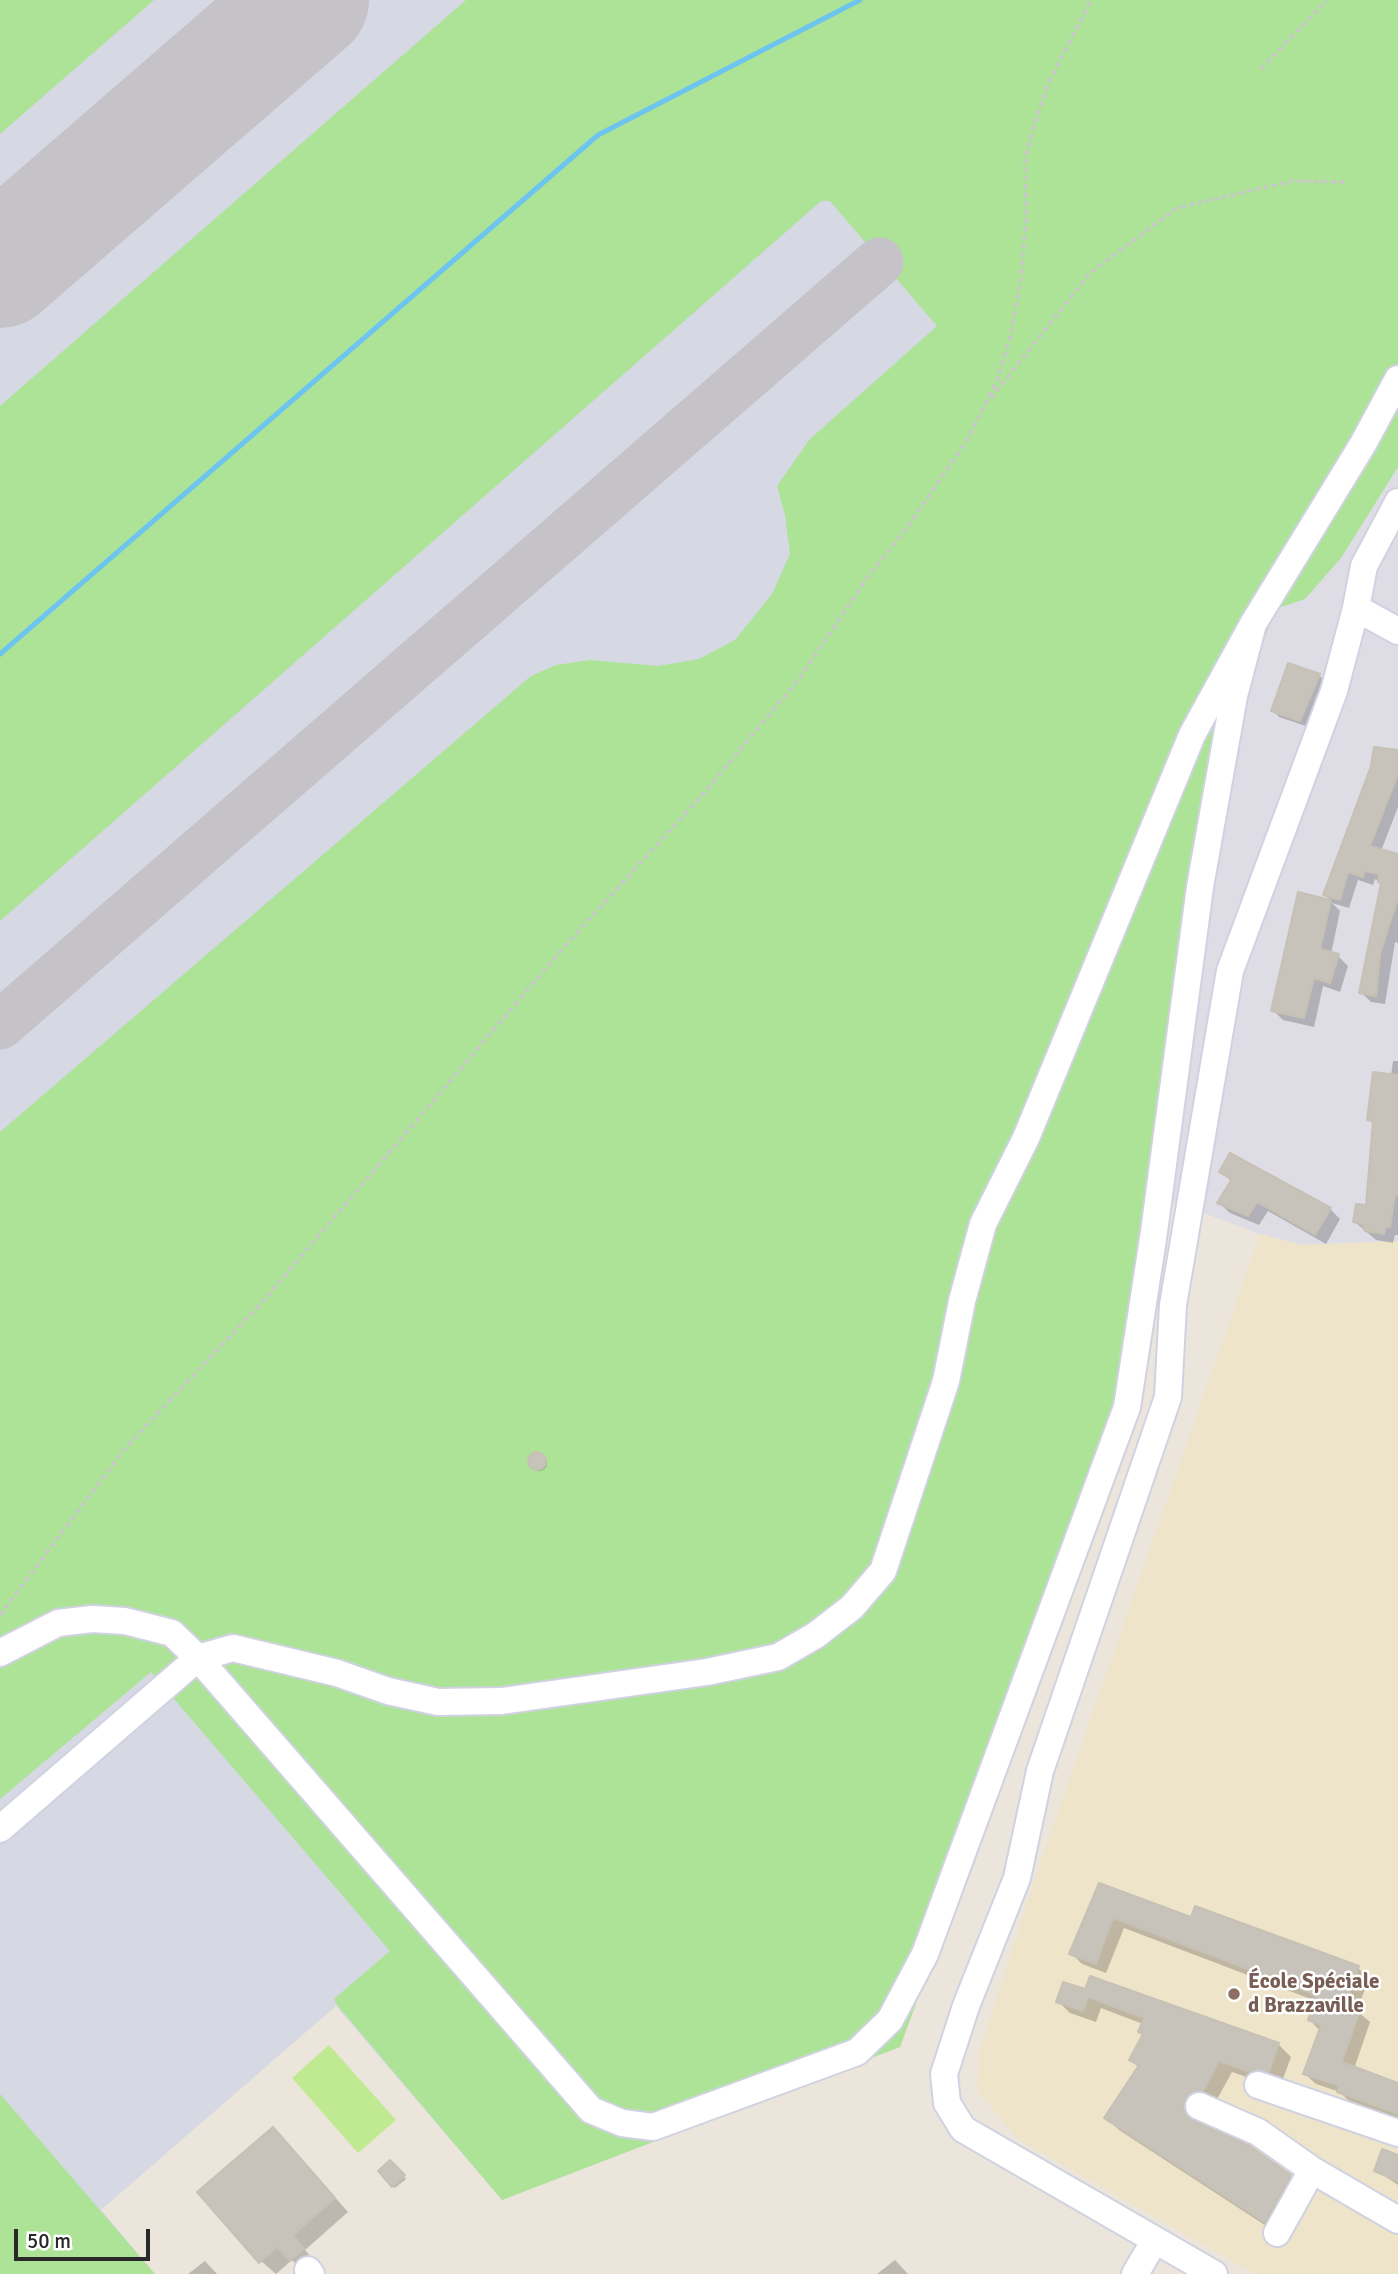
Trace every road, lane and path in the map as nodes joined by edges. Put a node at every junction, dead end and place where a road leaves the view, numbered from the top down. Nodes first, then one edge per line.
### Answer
1 (1091, 0) edge
2 (1326, 0) edge
3 (1261, 69) dead end
4 (1344, 181) dead end
5 (1398, 379) edge
6 (985, 405) junction
7 (1398, 502) edge
8 (1356, 608) junction
9 (1253, 624) junction
10 (1398, 631) edge
11 (0, 1615) edge
12 (0, 1653) edge
13 (198, 1658) junction
14 (0, 1829) edge
15 (1258, 2085) dead end
16 (1199, 2106) dead end
17 (1398, 2133) edge
18 (1312, 2170) junction
19 (1398, 2220) edge
20 (1277, 2233) dead end
21 (1155, 2240) junction
22 (1179, 2265) edge
23 (1135, 2274) edge
24 (1214, 2274) edge

1 - 6 path
2 - 3 path
4 - 6 path
5 - 9 street
6 - 11 path
7 - 8 street
8 - 10 street
8 - 21 street
9 - 13 street
9 - 13 street
12 - 13 street
13 - 14 street
15 - 17 street
16 - 18 street
18 - 19 street
18 - 20 street
21 - 22 street
21 - 23 street
22 - 24 street

